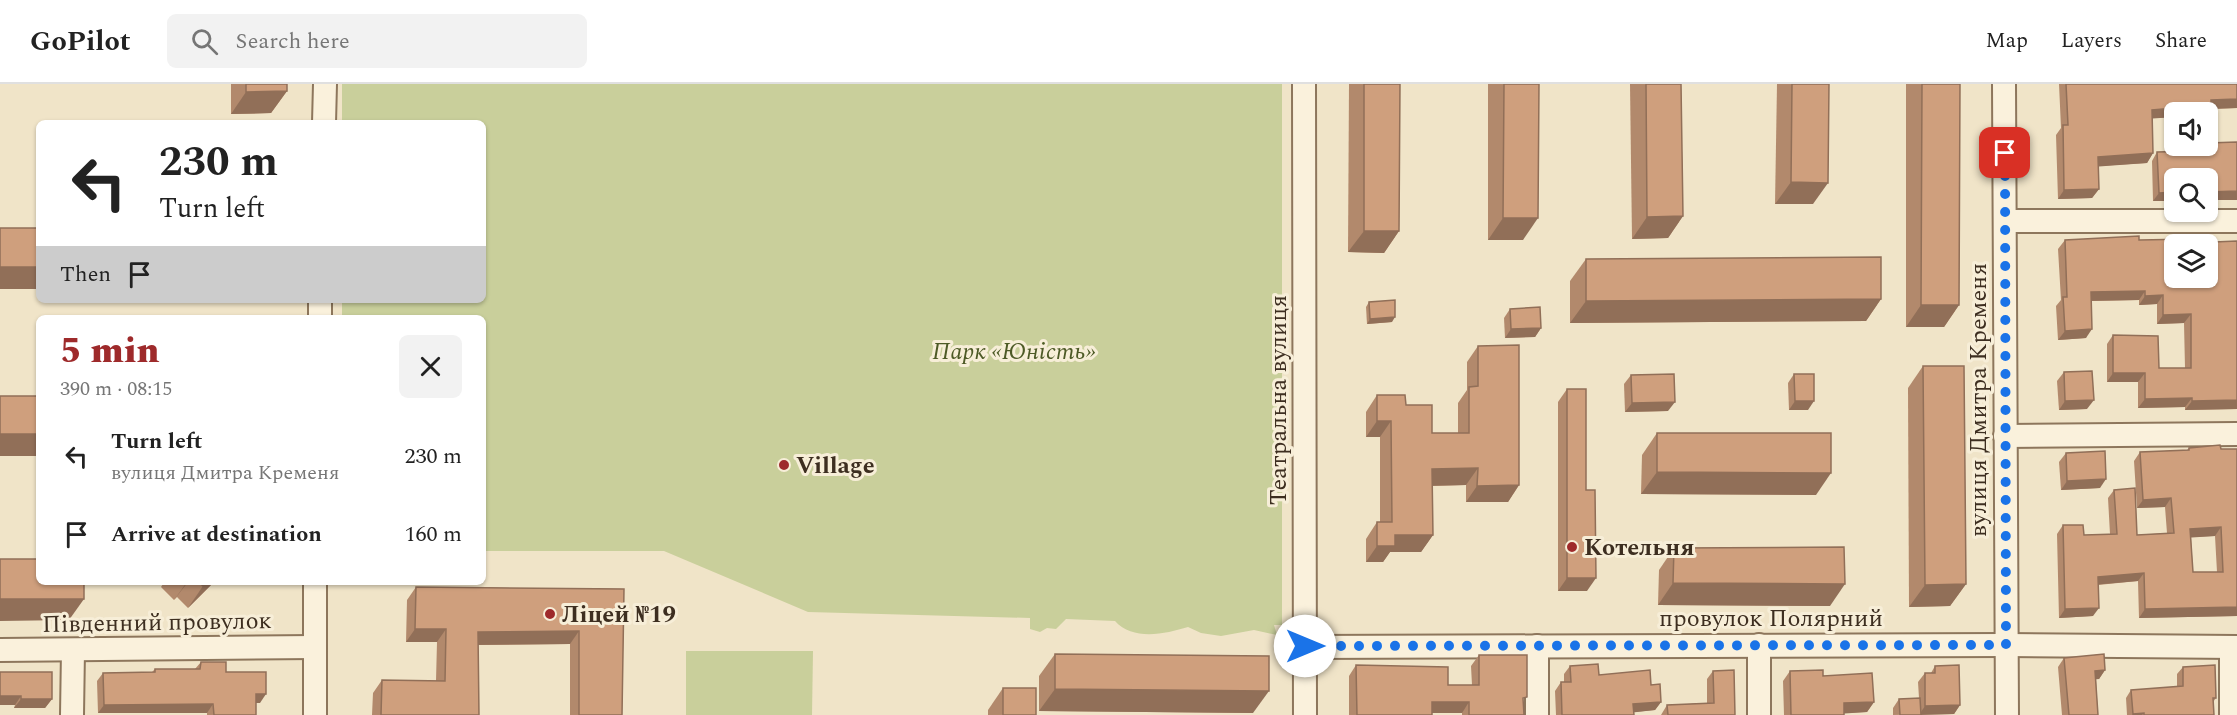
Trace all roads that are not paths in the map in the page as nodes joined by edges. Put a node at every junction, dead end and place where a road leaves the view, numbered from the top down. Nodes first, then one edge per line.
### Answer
1 (325, 84) edge
2 (1304, 84) edge
3 (2004, 84) edge
4 (324, 120) edge
5 (2005, 221) junction
6 (2237, 221) edge
7 (2237, 434) edge
8 (2006, 436) junction
9 (315, 585) edge
10 (1759, 645) junction
11 (2006, 645) junction
12 (1305, 646) junction
13 (1537, 646) junction
14 (315, 647) junction
15 (2234, 647) edge
16 (0, 650) edge
17 (73, 650) junction
18 (72, 715) edge
19 (315, 715) edge
20 (1305, 715) edge
21 (1537, 715) edge
22 (1759, 715) edge
23 (2007, 715) edge
24 (2231, 715) edge

1 - 4 street
2 - 12 street, Театральна вулиця
3 - 5 street, вулиця Дмитра Кременя
5 - 6 street
5 - 8 street, вулиця Дмитра Кременя
7 - 8 street
8 - 11 street, вулиця Дмитра Кременя
9 - 14 street
10 - 11 street, провулок Полярний
10 - 13 street, провулок Полярний
10 - 22 street
11 - 15 street, провулок Полярний
11 - 23 street, вулиця Дмитра Кременя
12 - 13 street, провулок Полярний
12 - 20 street, Театральна вулиця
13 - 21 street
14 - 17 street, Південний провулок
14 - 19 street
15 - 24 street
16 - 17 street, Південний провулок
17 - 18 street

